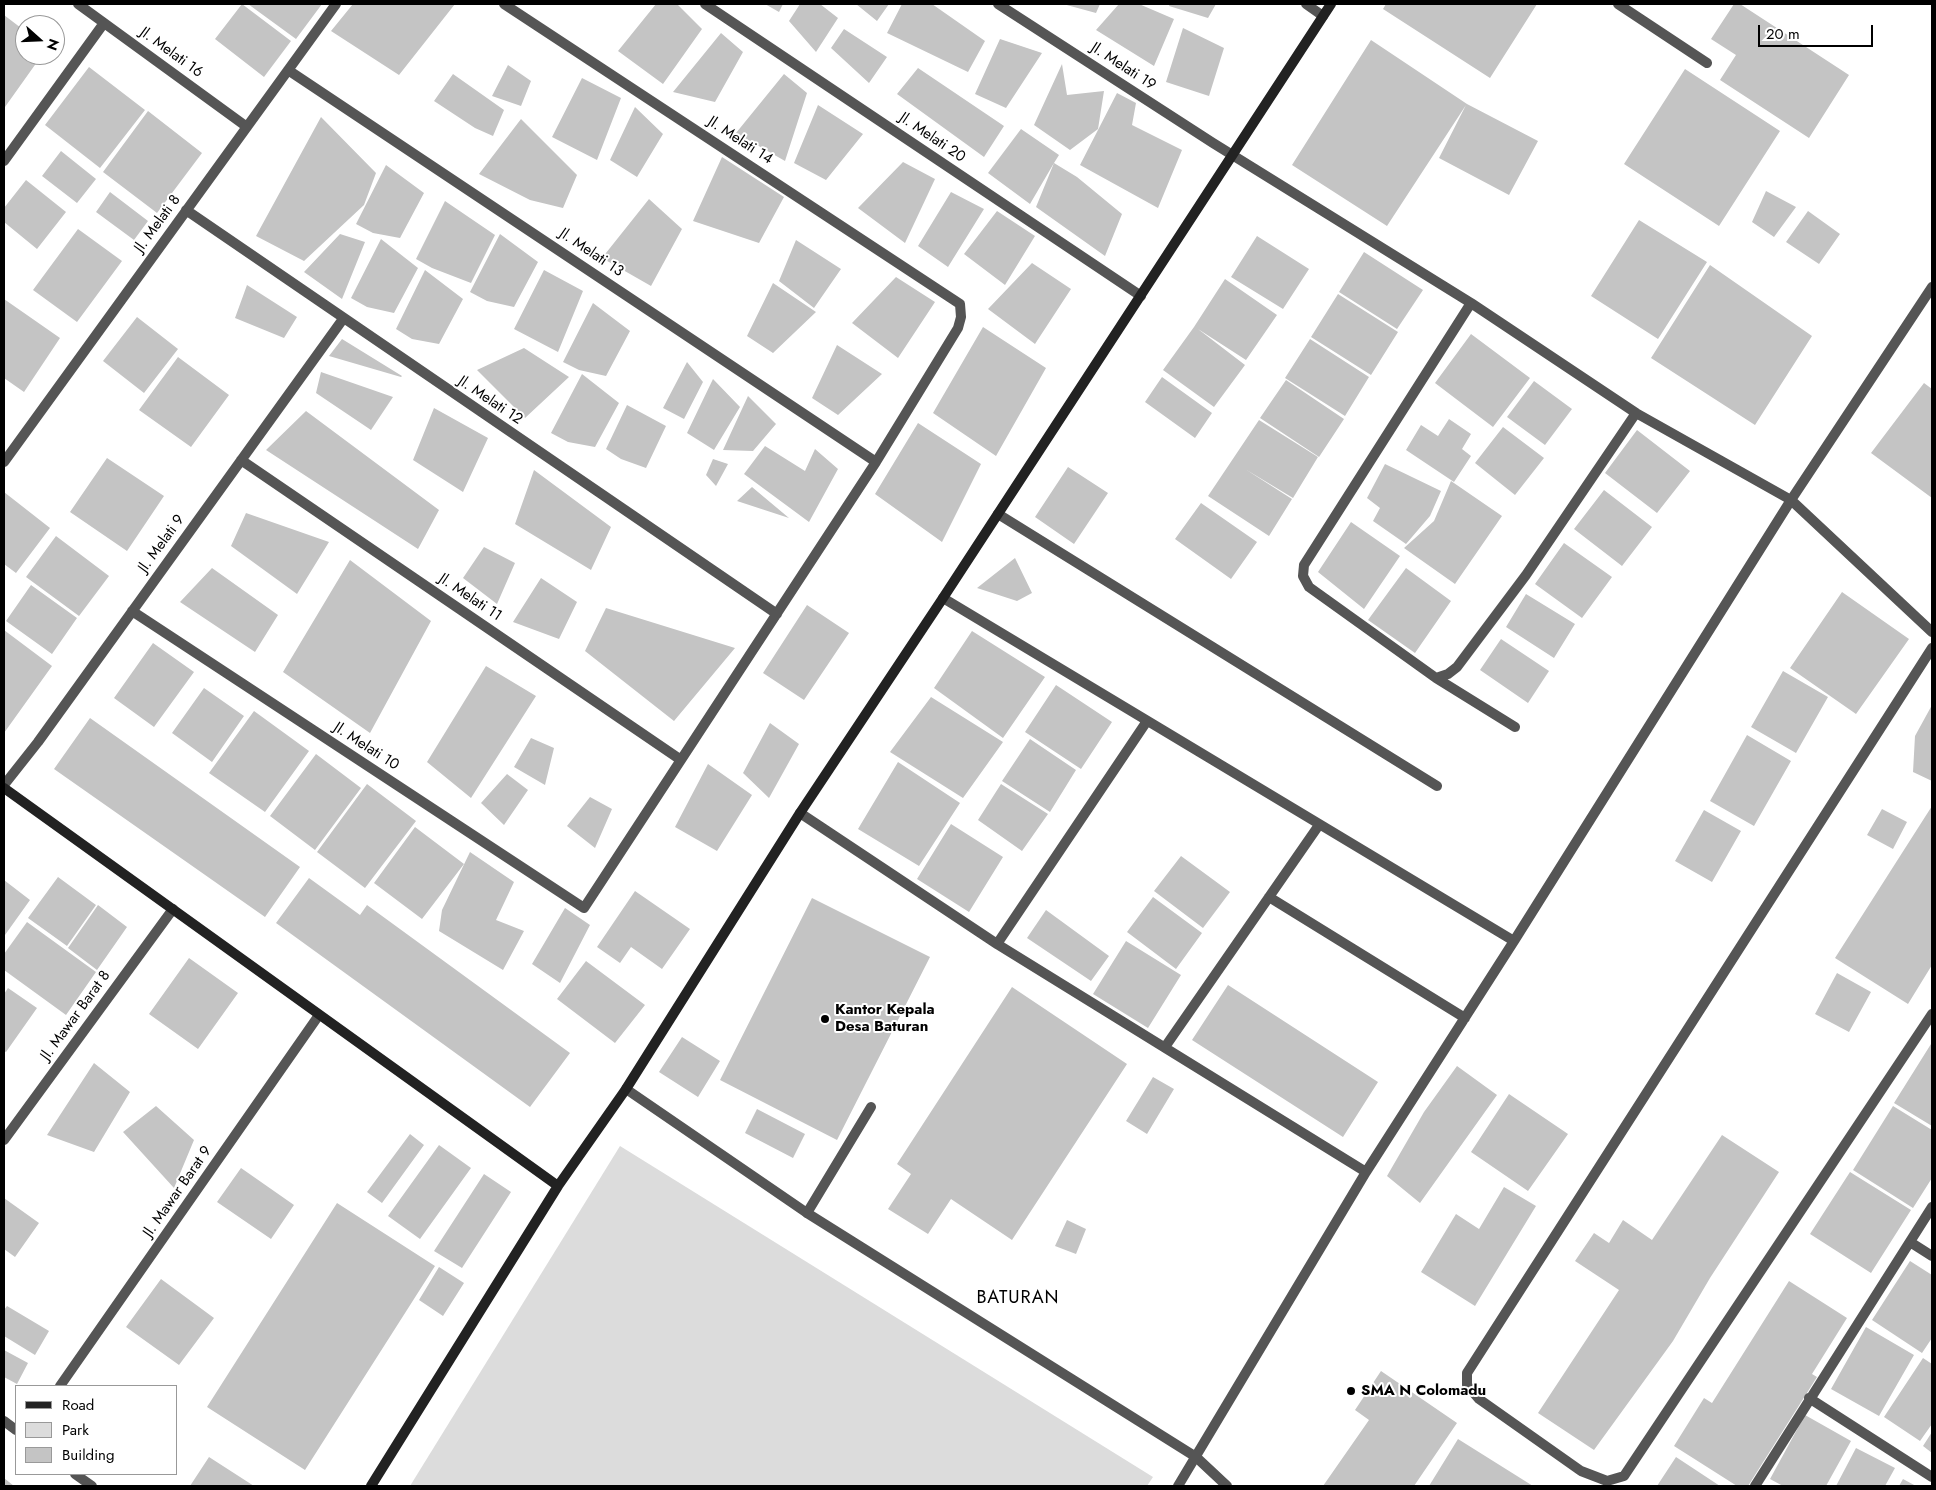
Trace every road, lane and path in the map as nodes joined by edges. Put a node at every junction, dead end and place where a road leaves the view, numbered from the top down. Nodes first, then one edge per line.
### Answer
1 (78, 4) edge
2 (336, 4) edge
3 (504, 4) edge
4 (705, 4) edge
5 (998, 4) edge
6 (1306, 4) edge
7 (1331, 4) edge
8 (1618, 4) edge
9 (1323, 16) junction
10 (104, 23) junction
11 (1707, 63) dead end
12 (288, 70) junction
13 (247, 126) junction
14 (1231, 155) junction
15 (4, 161) edge
16 (186, 210) junction
17 (1932, 287) edge
18 (1141, 296) junction
19 (1471, 304) junction
20 (343, 319) junction
21 (1636, 413) junction
22 (241, 460) junction
23 (4, 462) edge
24 (876, 462) junction
25 (1791, 500) junction
26 (998, 514) junction
27 (943, 598) junction
28 (132, 611) junction
29 (777, 614) junction
30 (1932, 632) edge
31 (1932, 648) edge
32 (1436, 678) junction
33 (1146, 721) junction
34 (1515, 727) dead end
35 (681, 760) junction
36 (1437, 786) dead end
37 (4, 787) edge
38 (800, 812) junction
39 (1319, 825) junction
40 (1269, 897) junction
41 (173, 909) junction
42 (1514, 941) junction
43 (997, 944) junction
44 (1932, 1014) edge
45 (319, 1015) junction
46 (1465, 1018) junction
47 (1165, 1047) junction
48 (626, 1089) junction
49 (871, 1107) dead end
50 (4, 1140) edge
51 (1366, 1172) junction
52 (558, 1186) junction
53 (1932, 1207) edge
54 (808, 1213) junction
55 (1910, 1242) junction
56 (1932, 1256) edge
57 (61, 1385) edge
58 (1809, 1398) junction
59 (4, 1421) edge
60 (15, 1429) edge
61 (1196, 1457) junction
62 (76, 1475) edge
63 (1932, 1477) edge
64 (92, 1486) edge
65 (371, 1486) edge
66 (1178, 1486) edge
67 (1227, 1486) edge
68 (1755, 1486) edge

1 - 10 street, Jl. Melati 16
2 - 12 street, Jl. Melati 8
3 - 24 street, Jl. Melati 14
4 - 18 street, Jl. Melati 20
5 - 14 street, Jl. Melati 19
6 - 9 street
7 - 9 street
8 - 11 street
9 - 14 street
10 - 13 street, Jl. Melati 16
10 - 15 street
12 - 13 street, Jl. Melati 8
12 - 24 street, Jl. Melati 13
13 - 16 street, Jl. Melati 8
14 - 18 street
14 - 19 street, Jl. Melati 19
16 - 20 street, Jl. Melati 12
16 - 23 street, Jl. Melati 8
17 - 25 street
18 - 26 street
19 - 21 street, Jl. Melati 19
19 - 32 street
20 - 22 street, Jl. Melati 9
20 - 29 street, Jl. Melati 12
21 - 25 street, Jl. Melati 19
21 - 32 street
22 - 28 street, Jl. Melati 9
22 - 35 street, Jl. Melati 11
24 - 29 street
25 - 30 street, Jl. Melati 19
25 - 42 street
26 - 27 street
26 - 36 street
27 - 33 street
27 - 38 street
28 - 35 street, Jl. Melati 10
28 - 37 street, Jl. Melati 9
29 - 35 street
31 - 44 street
32 - 34 street
33 - 39 street
33 - 43 street
37 - 41 street
38 - 43 street
38 - 48 street
39 - 40 street
39 - 42 street
40 - 46 street
40 - 47 street
41 - 45 street
41 - 50 street, Jl. Mawar Barat 8
42 - 46 street
43 - 47 street
45 - 52 street
45 - 57 street, Jl. Mawar Barat 9
46 - 51 street
47 - 51 street
48 - 52 street
48 - 54 street
49 - 54 street
51 - 61 street
52 - 65 street
53 - 55 street
54 - 61 street
55 - 56 street
55 - 58 street
58 - 63 street
58 - 68 street
59 - 60 street
61 - 66 street
61 - 67 street
62 - 64 street

